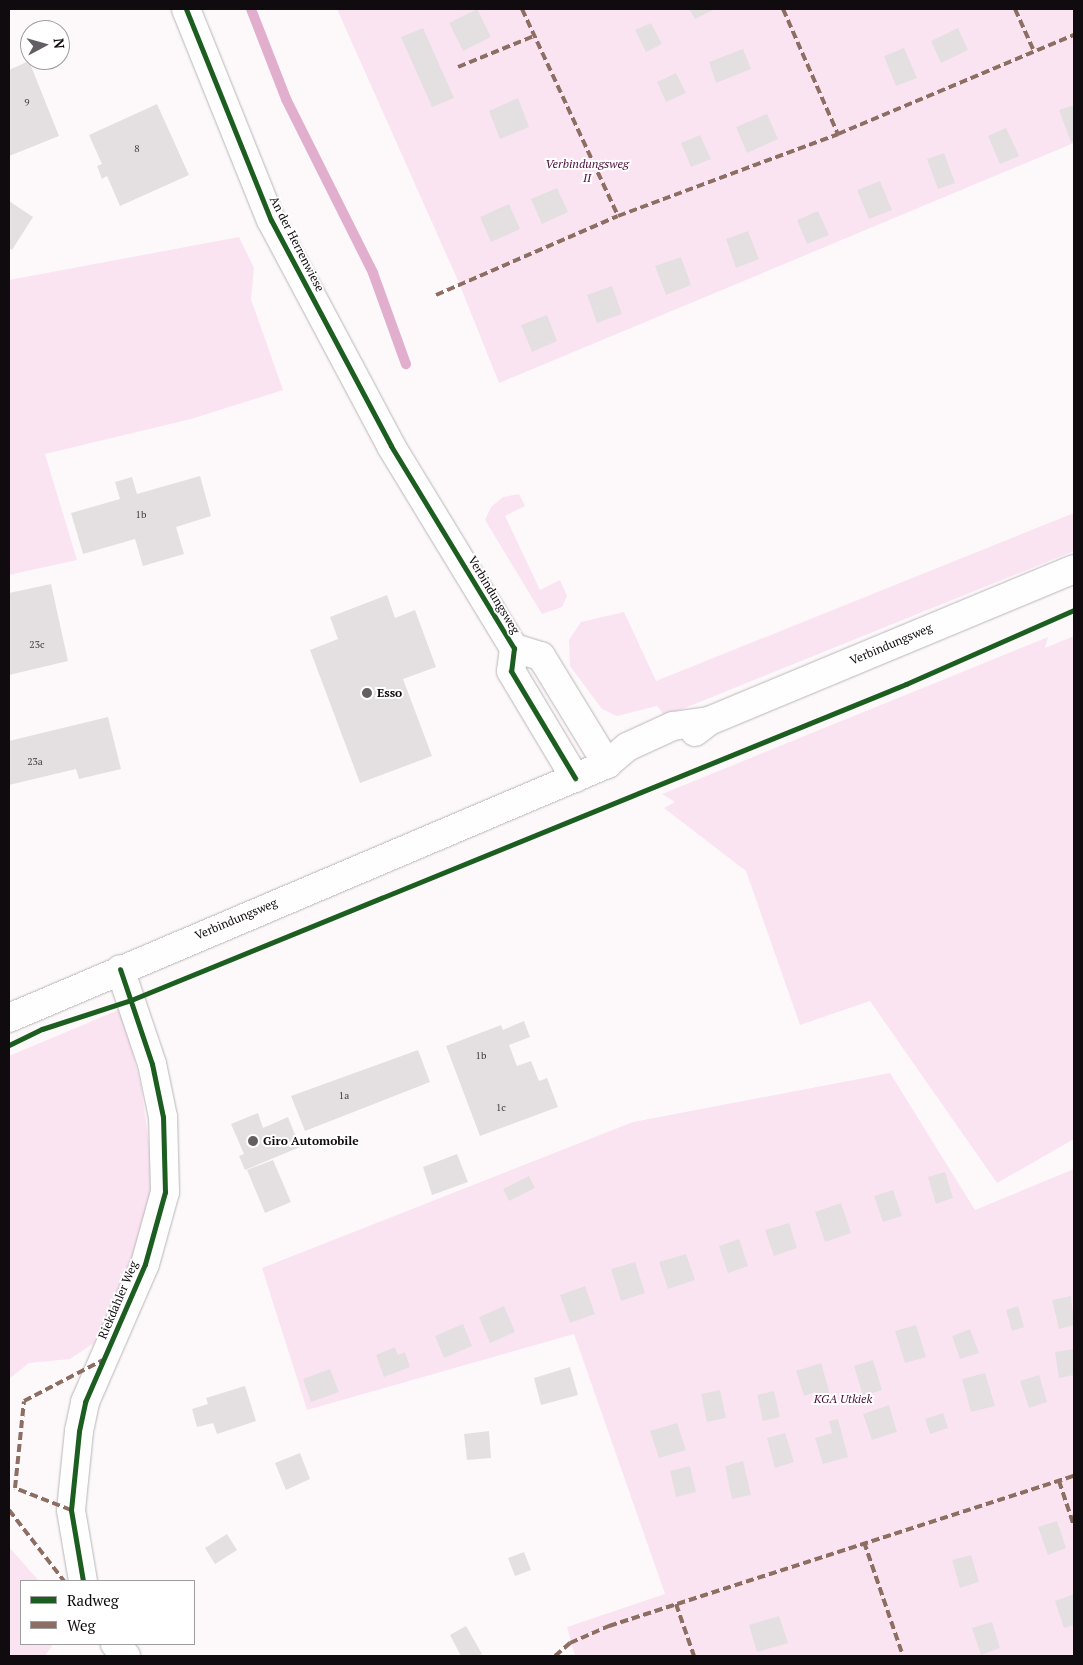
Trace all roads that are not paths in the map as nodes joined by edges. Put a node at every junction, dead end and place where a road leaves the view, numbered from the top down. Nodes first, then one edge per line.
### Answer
1 (186, 9) edge
2 (410, 478) joint
3 (1074, 569) edge
4 (514, 648) junction
5 (607, 764) junction
6 (575, 778) junction
7 (120, 969) junction
8 (9, 1018) edge
9 (83, 1580) edge
10 (116, 1645) edge
11 (126, 1656) edge

1 - 2 street, An der Herrenwiese
2 - 4 street, Verbindungsweg
3 - 5 street, Verbindungsweg
4 - 5 street, Verbindungsweg
4 - 6 street, Verbindungsweg
5 - 6 street, Verbindungsweg
6 - 7 street, Verbindungsweg
7 - 8 street, Verbindungsweg
7 - 9 street, Riekdahler Weg
10 - 11 street

